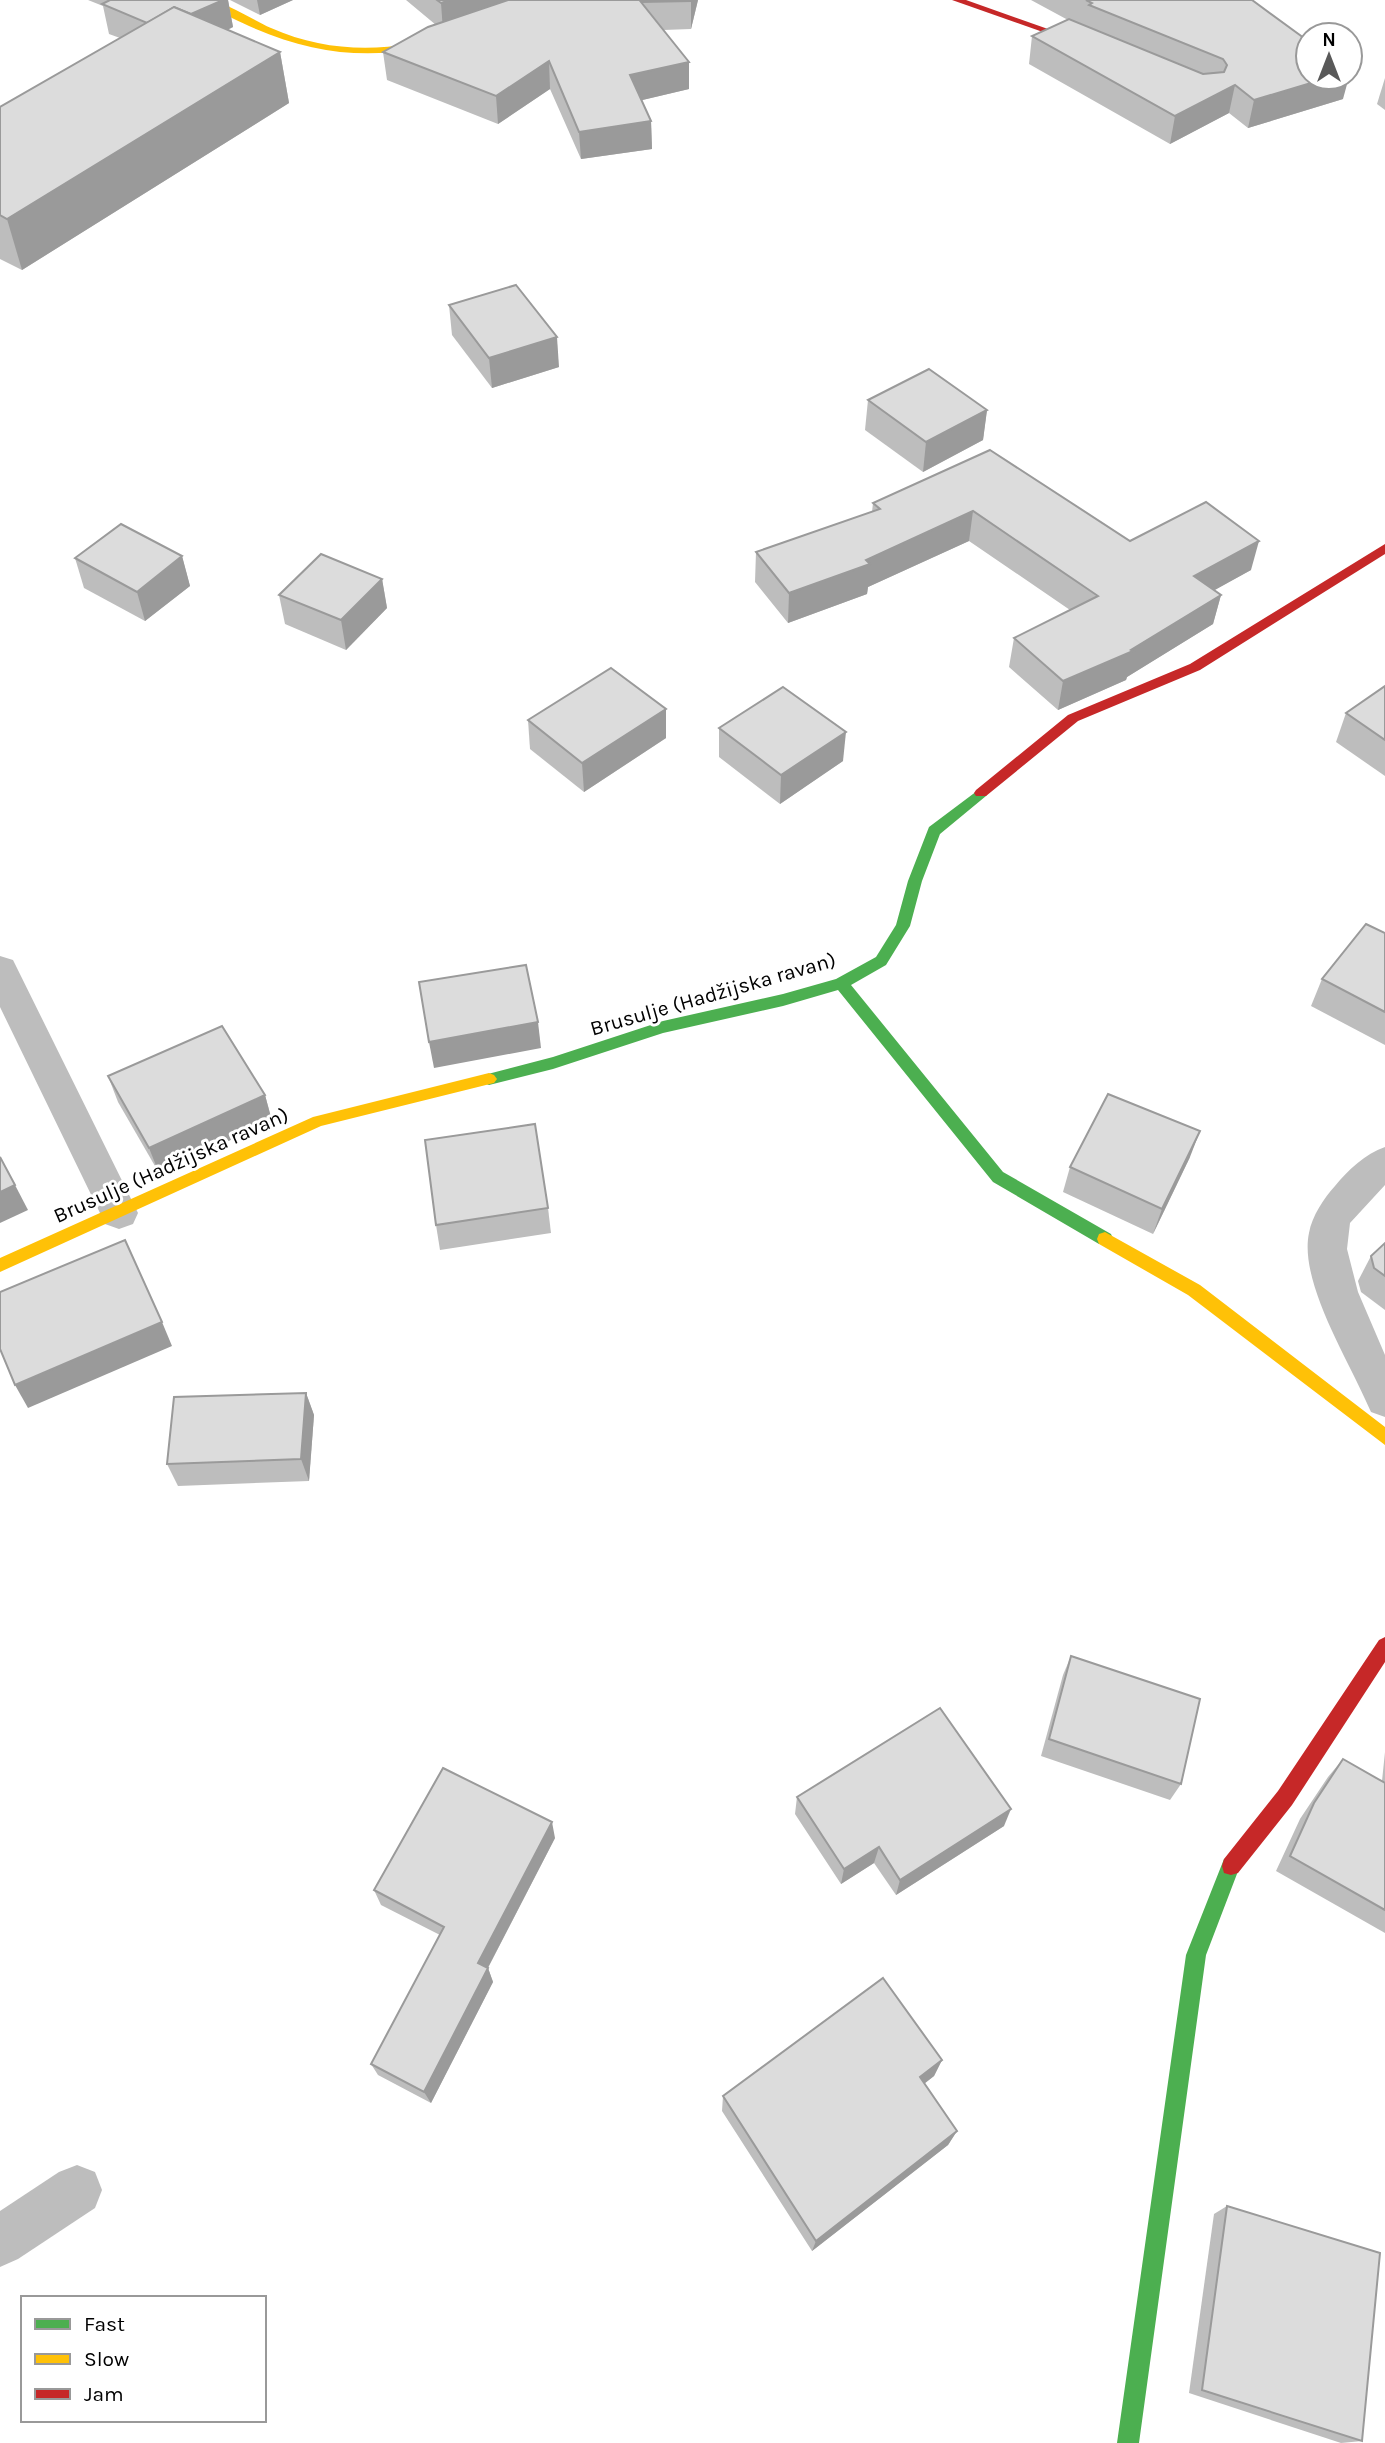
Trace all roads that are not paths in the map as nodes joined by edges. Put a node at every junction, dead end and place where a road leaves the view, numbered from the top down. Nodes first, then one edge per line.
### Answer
1 (207, 0) edge
2 (522, 0) edge
3 (957, 0) edge
4 (1105, 52) edge
5 (1385, 548) edge
6 (0, 970) edge
7 (841, 983) junction
8 (1385, 1163) edge
9 (119, 1213) junction
10 (0, 1265) edge
11 (1385, 1399) edge
12 (1385, 1437) edge
13 (1385, 1646) edge
14 (77, 2190) dead end
15 (0, 2241) edge
16 (1128, 2443) edge

1 - 2 street
3 - 4 street
5 - 7 street, Brusulje (Hadžijska ravan)
6 - 9 street
7 - 9 street, Brusulje (Hadžijska ravan)
7 - 12 street
8 - 11 street
9 - 10 street, Brusulje (Hadžijska ravan)
13 - 16 street
14 - 15 street

